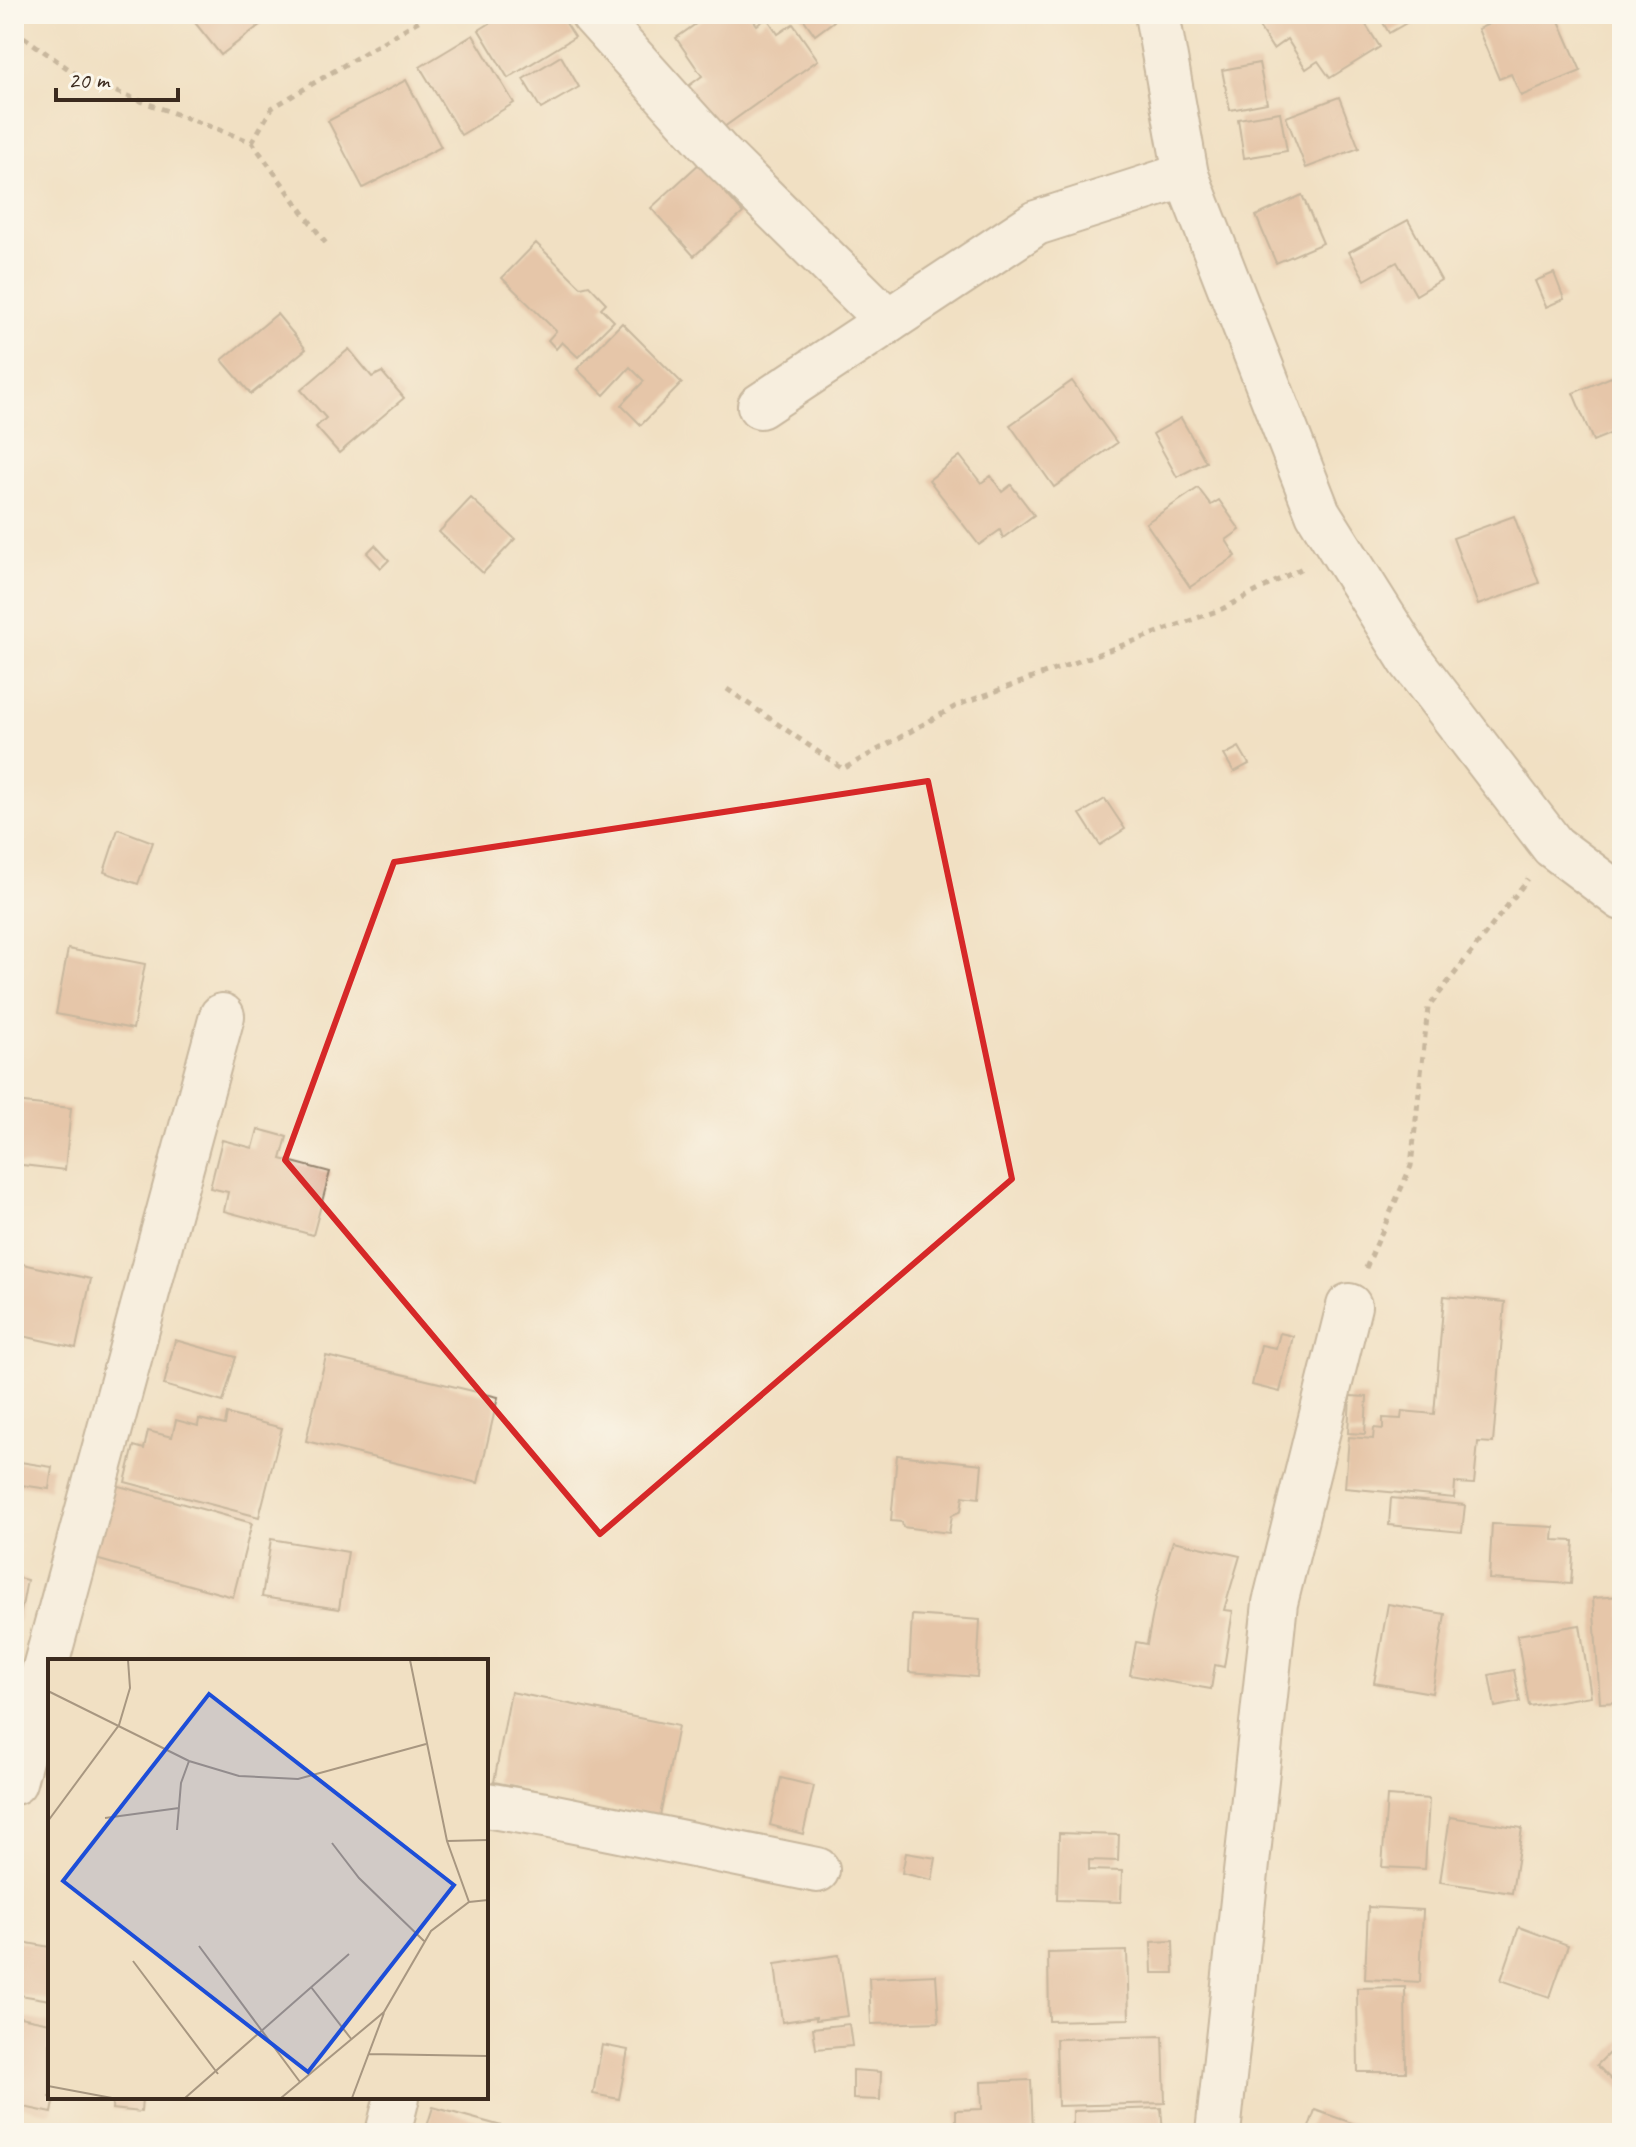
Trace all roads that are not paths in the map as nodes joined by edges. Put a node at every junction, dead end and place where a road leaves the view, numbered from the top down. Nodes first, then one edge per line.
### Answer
1 (593, 14) edge
2 (1157, 14) edge
3 (1186, 175) junction
4 (888, 321) junction
5 (760, 406) dead end
6 (1622, 898) edge
7 (222, 1016) dead end
8 (1349, 1306) road end
9 (51, 1659) edge
10 (48, 1670) edge
11 (26, 1753) edge
12 (488, 1805) edge
13 (817, 1870) dead end
14 (396, 2099) edge
15 (388, 2133) edge
16 (1218, 2133) edge

1 - 4 street
2 - 3 street
3 - 4 street
3 - 6 street
4 - 5 street
7 - 9 street
8 - 16 street
10 - 11 street
12 - 13 street
14 - 15 street

